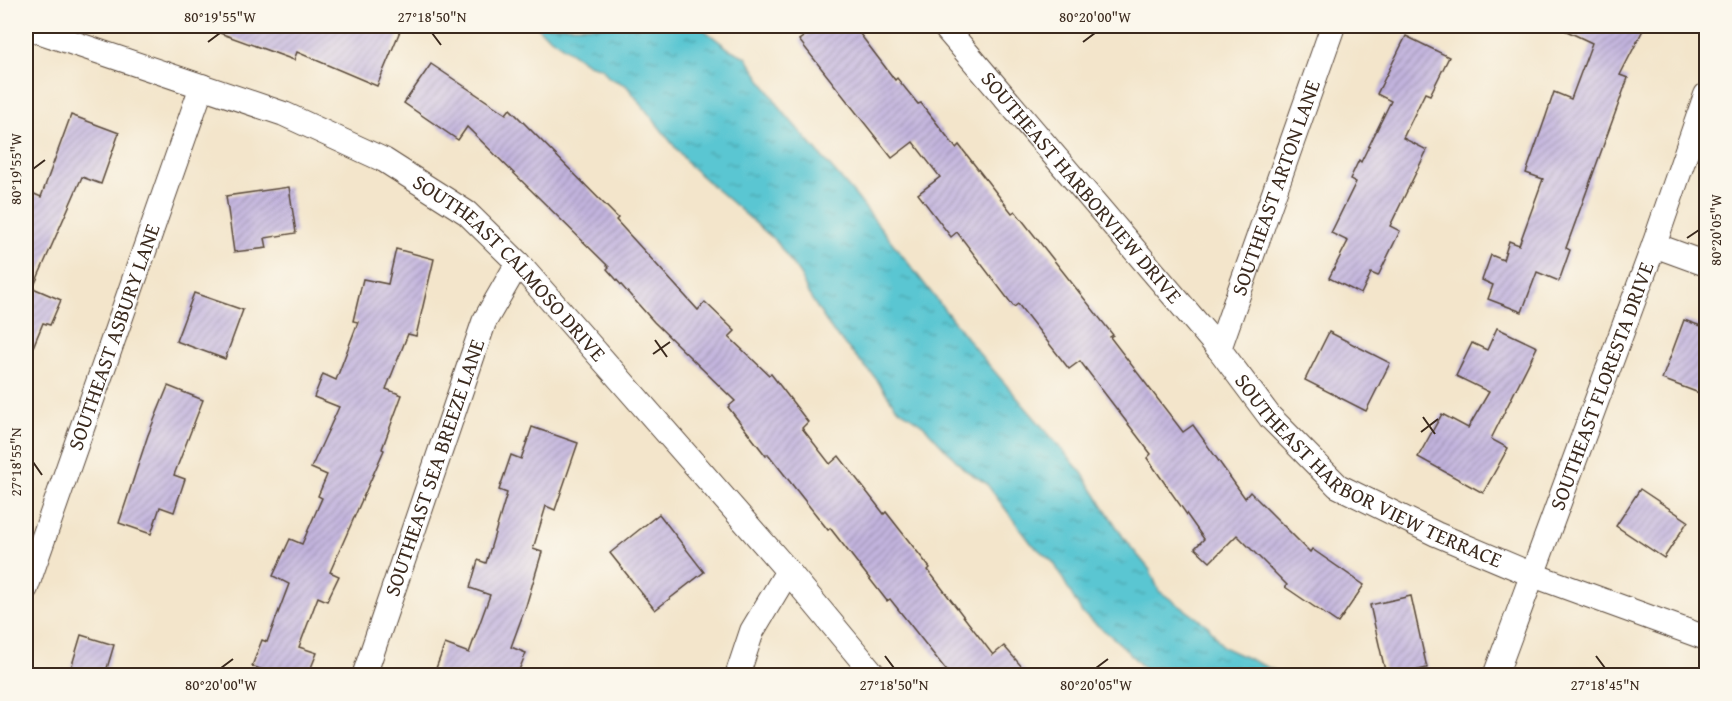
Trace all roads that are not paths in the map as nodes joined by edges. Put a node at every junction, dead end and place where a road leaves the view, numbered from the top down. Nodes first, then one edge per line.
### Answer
1 (944, 26) edge
2 (1333, 26) edge
3 (26, 27) edge
4 (202, 86) junction
5 (1707, 95) edge
6 (1654, 245) junction
7 (518, 263) junction
8 (1707, 264) edge
9 (1220, 349) junction
10 (788, 571) junction
11 (1533, 575) junction
12 (26, 588) edge
13 (1707, 638) edge
14 (364, 675) edge
15 (737, 675) edge
16 (875, 675) edge
17 (1495, 675) edge

1 - 9 street, SOUTHEAST HARBORVIEW DRIVE
2 - 9 street, SOUTHEAST ARTON LANE
3 - 4 street, SOUTHEAST CALMOSO DRIVE
4 - 7 street, SOUTHEAST CALMOSO DRIVE
4 - 12 street, SOUTHEAST ASBURY LANE
5 - 6 street, SOUTHEAST FLORESTA DRIVE
6 - 8 street
6 - 11 street, SOUTHEAST FLORESTA DRIVE
7 - 10 street, SOUTHEAST CALMOSO DRIVE
7 - 14 street, SOUTHEAST SEA BREEZE LANE
9 - 11 street, SOUTHEAST HARBOR VIEW TERRACE
10 - 15 street
10 - 16 street, SOUTHEAST CALMOSO DRIVE
11 - 13 street, SOUTHEAST HARBOR VIEW TERRACE
11 - 17 street, SOUTHEAST FLORESTA DRIVE

